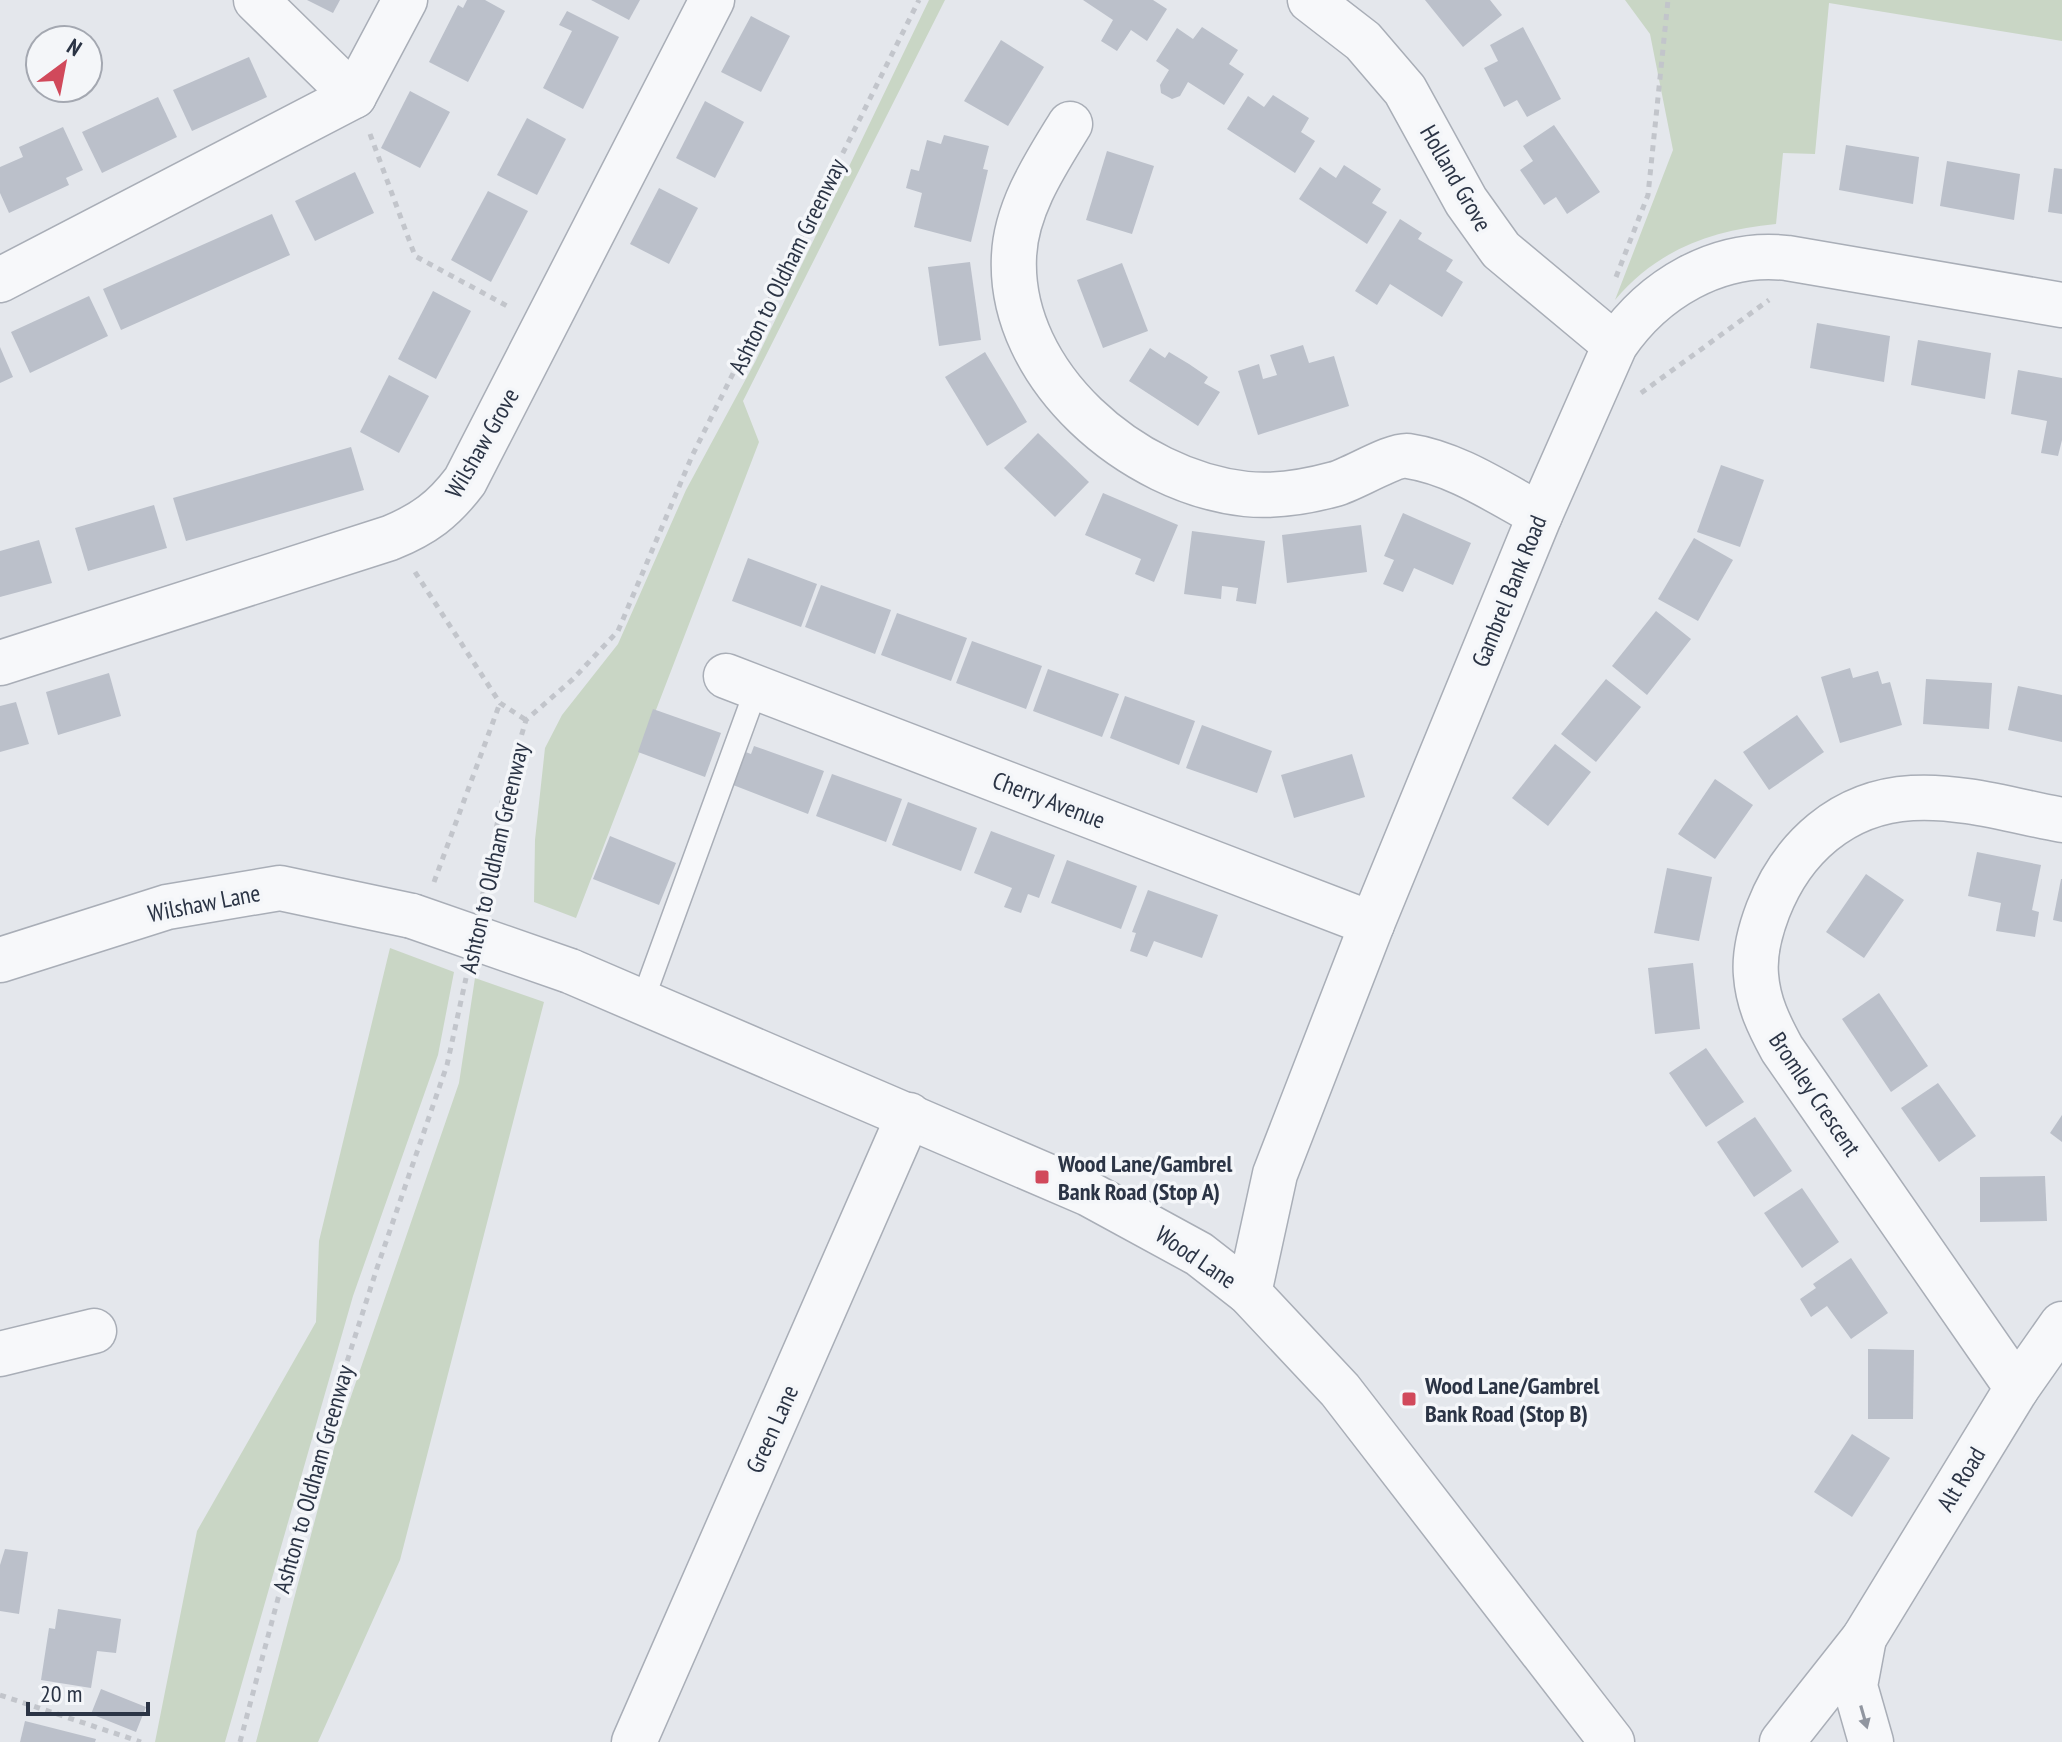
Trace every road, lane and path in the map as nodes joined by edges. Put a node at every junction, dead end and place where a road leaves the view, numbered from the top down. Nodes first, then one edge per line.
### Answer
1 (256, 0) edge
2 (405, 0) edge
3 (712, 0) edge
4 (919, 0) edge
5 (1310, 0) edge
6 (1668, 0) edge
7 (354, 96) junction
8 (1070, 124) dead end
9 (1787, 258) junction
10 (0, 280) edge
11 (2062, 305) edge
12 (545, 327) junction
13 (1605, 337) junction
14 (1592, 398) junction
15 (1540, 515) junction
16 (390, 538) junction
17 (0, 663) edge
18 (742, 681) joint
19 (500, 703) junction
20 (526, 720) junction
21 (2062, 820) edge
22 (481, 906) dead end
23 (416, 917) junction
24 (1372, 924) junction
25 (0, 960) edge
26 (469, 964) dead end
27 (570, 971) joint
28 (642, 1002) junction
29 (909, 1115) junction
30 (1249, 1293) junction
31 (2062, 1324) edge
32 (94, 1331) dead end
33 (0, 1354) edge
34 (2017, 1388) junction
35 (1864, 1638) junction
36 (0, 1695) edge
37 (141, 1742) edge
38 (240, 1742) edge
39 (634, 1742) edge
40 (1612, 1742) edge
41 (1782, 1742) edge
42 (1871, 1742) edge

1 - 7 street
2 - 7 street
3 - 12 street, Wilshaw Grove
4 - 20 path, Ashton to Oldham Greenway
5 - 13 street, Holland Grove
6 - 13 path
7 - 10 street
7 - 12 path
8 - 15 street
9 - 11 street, Gambrel Bank Road
9 - 13 street, Gambrel Bank Road
9 - 14 path
12 - 16 street, Wilshaw Grove
13 - 14 street, Gambrel Bank Road
14 - 15 street, Gambrel Bank Road
15 - 24 street, Gambrel Bank Road
16 - 17 street, Wilshaw Grove
16 - 19 path
18 - 24 street, Cherry Avenue
18 - 28 lane
19 - 20 path
19 - 23 path
20 - 22 path, Ashton to Oldham Greenway
21 - 34 street, Bromley Crescent
23 - 25 street, Wilshaw Lane
23 - 27 street, Wilshaw Lane, bridge
24 - 30 street, Gambrel Bank Road
26 - 38 path, Ashton to Oldham Greenway
27 - 28 street, Wood Lane
28 - 29 street, Wood Lane
29 - 30 street, Wood Lane
29 - 39 street, Green Lane
30 - 40 street, Wood Lane
31 - 34 street, Alt Road
32 - 33 street
34 - 35 street, Alt Road
35 - 41 street, Alt Road
35 -> 42 street, Alt Road
36 - 37 path

